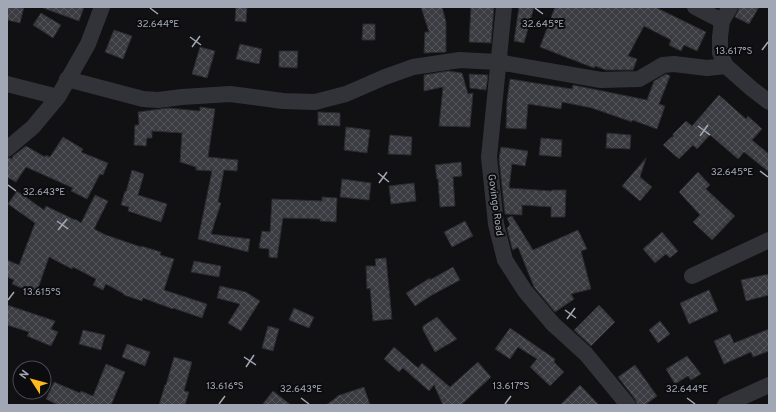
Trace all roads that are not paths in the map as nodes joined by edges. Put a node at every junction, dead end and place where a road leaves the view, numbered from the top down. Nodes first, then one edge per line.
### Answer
1 (102, 7) edge
2 (504, 7) edge
3 (695, 7) edge
4 (730, 7) edge
5 (722, 21) junction
6 (498, 62) junction
7 (726, 66) junction
8 (67, 80) junction
9 (7, 84) edge
10 (58, 97) junction
11 (769, 102) edge
12 (7, 149) edge
13 (769, 240) edge
14 (692, 276) dead end
15 (769, 385) edge
16 (628, 405) edge
17 (725, 405) edge

1 - 8 street
2 - 6 street, Govingo Road
3 - 5 street
4 - 5 street
5 - 7 street
6 - 7 street
6 - 8 street
6 - 16 street, Govingo Road
7 - 11 street
8 - 10 street
9 - 10 street
10 - 12 street
13 - 14 street
15 - 17 street

